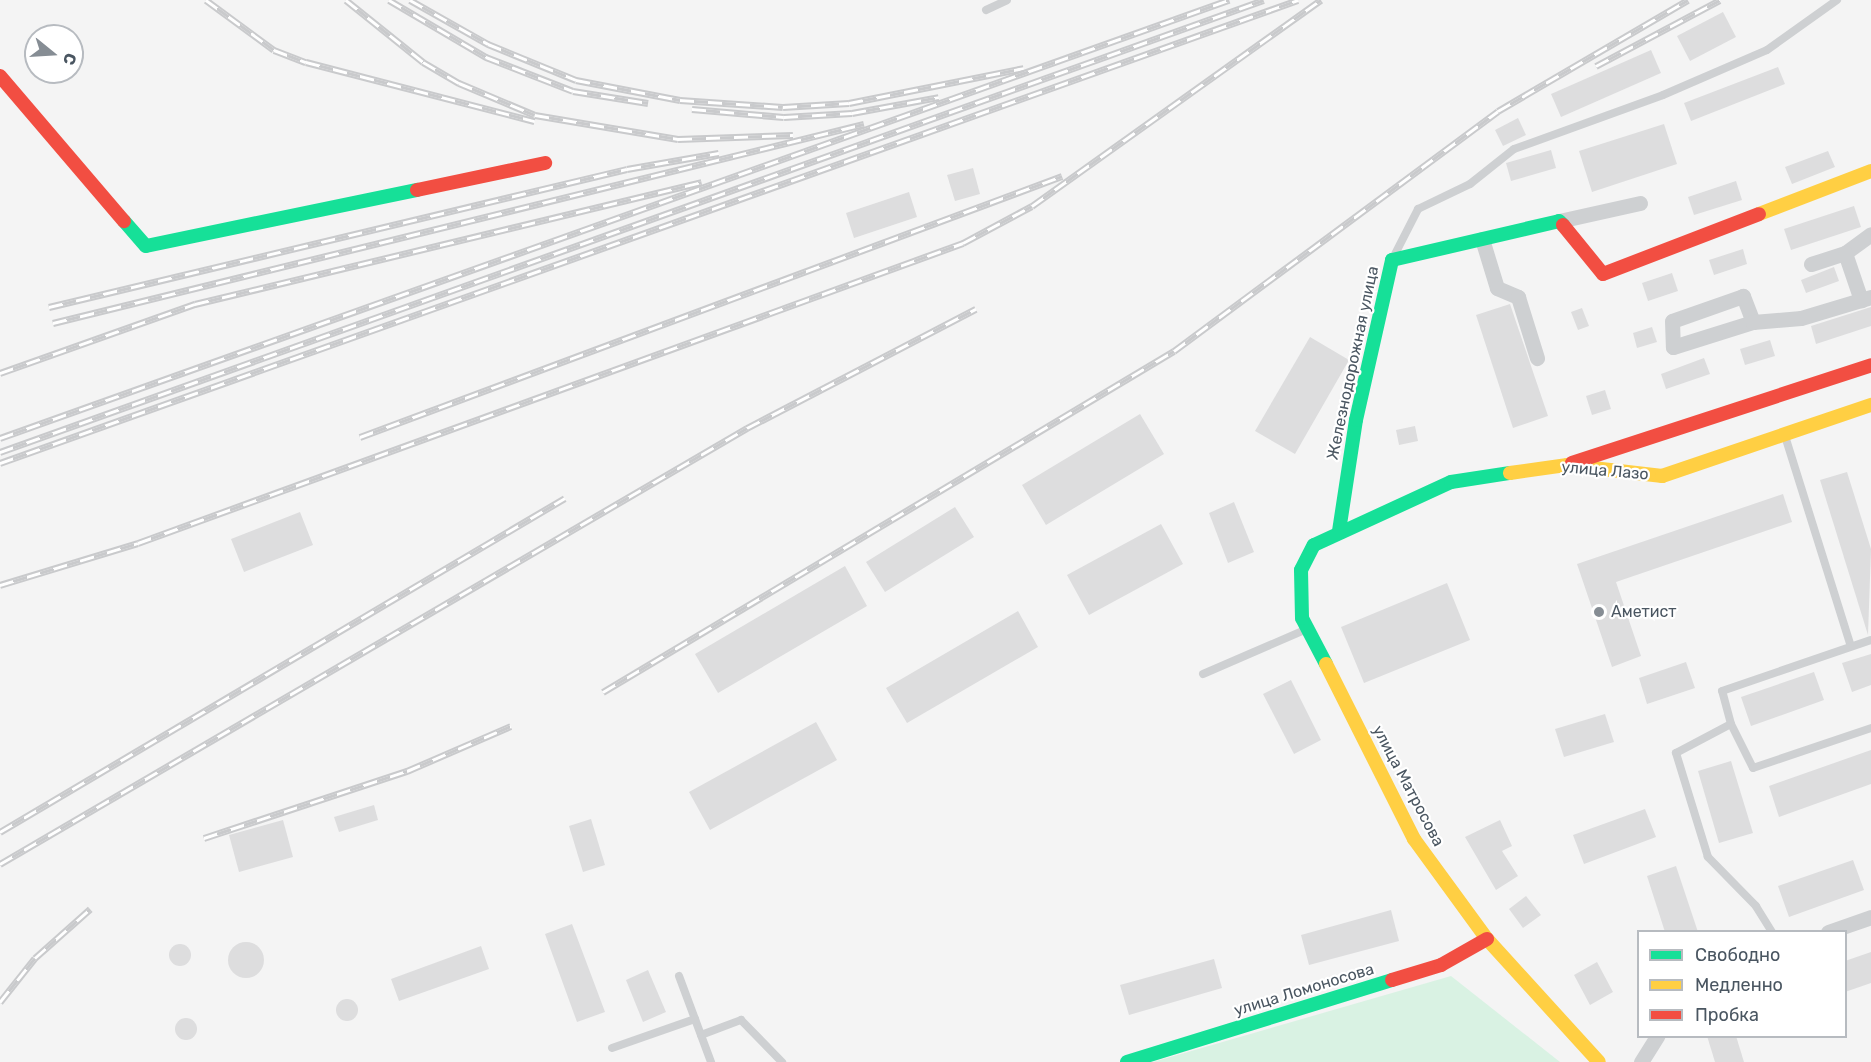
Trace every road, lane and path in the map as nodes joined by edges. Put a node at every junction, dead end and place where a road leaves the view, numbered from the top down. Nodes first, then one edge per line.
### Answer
1 (1007, 0) edge
2 (1837, 0) edge
3 (986, 10) dead end
4 (0, 76) edge
5 (545, 163) dead end
6 (1870, 175) edge
7 (1640, 203) dead end
8 (1559, 221) junction
9 (1871, 234) edge
10 (1482, 239) junction
11 (1845, 253) junction
12 (1392, 260) junction
13 (1811, 264) dead end
14 (1866, 299) edge
15 (1753, 322) junction
16 (1537, 358) dead end
17 (1871, 365) edge
18 (1871, 405) edge
19 (1784, 435) junction
20 (1567, 465) junction
21 (1339, 531) junction
22 (1308, 629) junction
23 (1871, 640) edge
24 (1851, 646) junction
25 (1203, 674) dead end
26 (1731, 724) junction
27 (1871, 728) edge
28 (1871, 917) edge
29 (1771, 930) edge
30 (1834, 930) edge
31 (1487, 939) junction
32 (679, 976) dead end
33 (695, 1019) junction
34 (701, 1035) junction
35 (1656, 1038) edge
36 (612, 1048) dead end
37 (711, 1062) edge
38 (782, 1062) edge
39 (1127, 1062) edge
40 (1599, 1062) edge
41 (1641, 1062) edge

1 - 3 lane
2 - 12 lane
4 - 5 street
6 - 8 street
7 - 8 street
8 - 10 street, Железнодорожная улица
9 - 11 street
10 - 12 street, Железнодорожная улица
10 - 16 street
11 - 13 street
11 - 14 street
12 - 21 street, Железнодорожная улица
14 - 15 street
15 - 15 street
17 - 20 street
18 - 19 street, улица Лазо
19 - 20 street, улица Лазо
19 - 24 lane
20 - 21 street, улица Лазо
21 - 22 street, улица Матросова
22 - 25 lane
22 - 31 street, улица Матросова
23 - 24 lane
24 - 26 lane
26 - 27 lane
26 - 29 lane
28 - 30 street
31 - 39 street, улица Ломоносова
31 - 40 street, улица Матросова
32 - 33 lane
33 - 34 lane
33 - 36 lane
34 - 37 lane
34 - 38 lane
35 - 41 street

